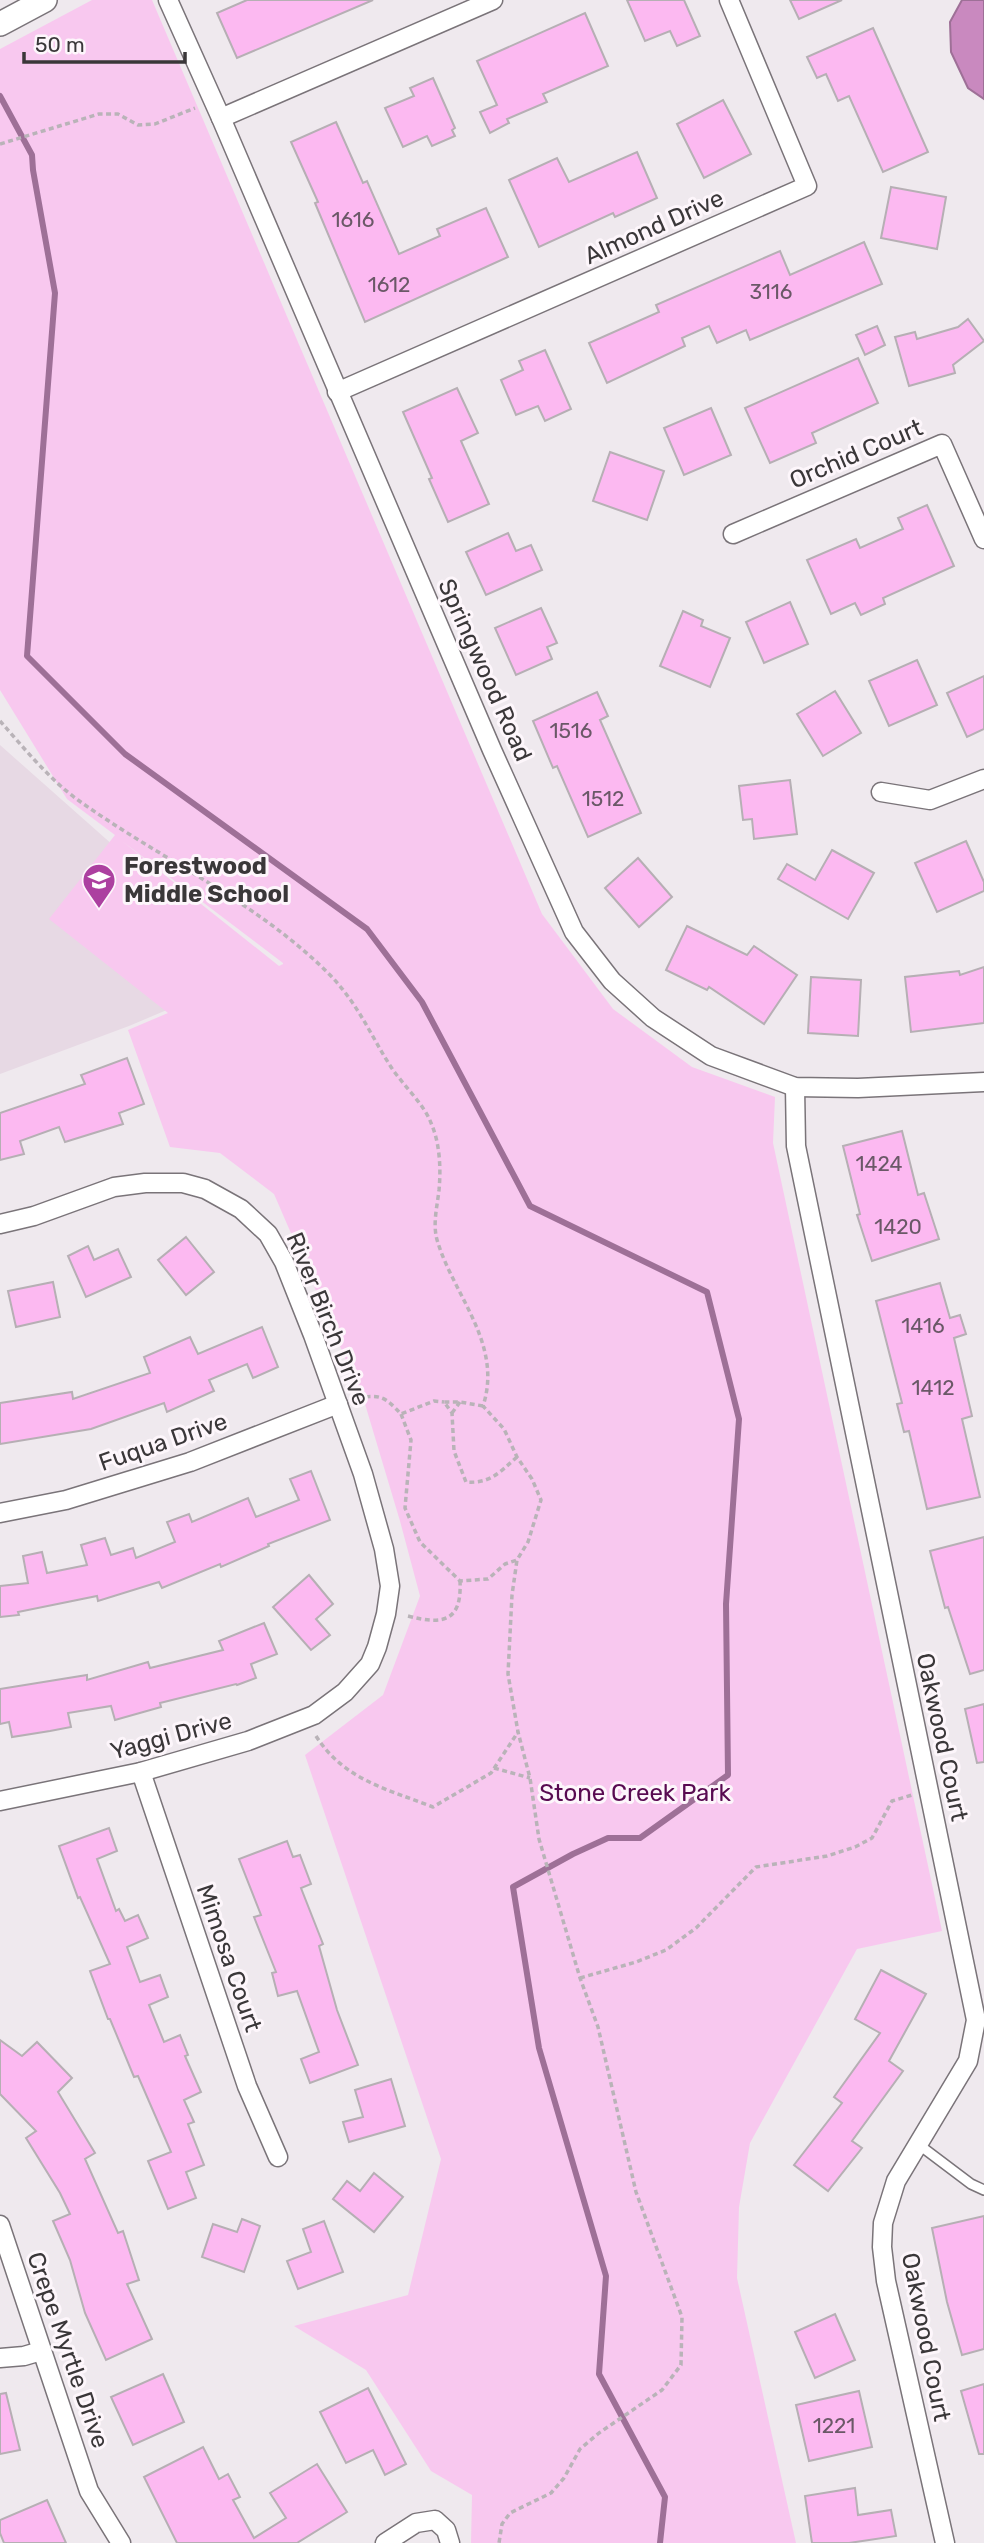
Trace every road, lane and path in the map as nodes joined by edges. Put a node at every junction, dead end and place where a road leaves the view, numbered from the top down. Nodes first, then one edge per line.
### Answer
1 (167, 0) edge
2 (493, 0) edge
3 (729, 0) edge
4 (37, 4) edge
5 (0, 24) edge
6 (197, 107) dead end
7 (221, 118) junction
8 (0, 144) edge
9 (337, 392) junction
10 (733, 534) dead end
11 (984, 539) edge
12 (0, 721) edge
13 (984, 779) edge
14 (881, 792) dead end
15 (984, 1082) edge
16 (795, 1087) junction
17 (0, 1224) edge
18 (357, 1398) dead end
19 (444, 1402) junction
20 (460, 1402) junction
21 (338, 1405) junction
22 (483, 1406) junction
23 (452, 1413) junction
24 (401, 1414) junction
25 (517, 1457) junction
26 (0, 1513) edge
27 (517, 1560) junction
28 (460, 1581) junction
29 (408, 1616) dead end
30 (345, 1692) joint
31 (518, 1732) junction
32 (316, 1737) dead end
33 (494, 1768) junction
34 (141, 1772) junction
35 (530, 1778) junction
36 (912, 1795) dead end
37 (0, 1801) edge
38 (580, 1978) junction
39 (918, 2144) junction
40 (278, 2157) dead end
41 (984, 2190) edge
42 (0, 2225) edge
43 (41, 2351) junction
44 (0, 2358) edge
45 (121, 2543) edge
46 (385, 2543) edge
47 (450, 2543) edge
48 (499, 2543) edge
49 (945, 2543) edge

1 - 7 street, Springwood Road
2 - 7 street
3 - 9 street, Almond Drive
4 - 5 street
6 - 8 path
7 - 9 street, Springwood Road
9 - 16 street, Springwood Road
10 - 11 street, Orchid Court
12 - 22 path
13 - 14 street
15 - 16 street, Springwood Road
16 - 39 street, Oakwood Court
17 - 21 street, River Birch Drive
18 - 24 path
19 - 20 path
19 - 23 path
19 - 24 path
20 - 22 path
20 - 23 path
21 - 26 street, Fuqua Drive
21 - 30 street, River Birch Drive
22 - 25 path
23 - 25 path
24 - 28 path
25 - 27 path
27 - 28 path
27 - 31 path
28 - 29 path
30 - 34 street, Yaggi Drive
31 - 33 path
31 - 35 path
32 - 33 path
33 - 35 path
34 - 37 street, Yaggi Drive
34 - 40 street, Mimosa Court
35 - 38 path
36 - 38 path
38 - 48 path
39 - 41 lane
39 - 49 street, Oakwood Court
42 - 43 street, Crepe Myrtle Drive
43 - 44 street
43 - 45 street, Crepe Myrtle Drive
46 - 47 street

